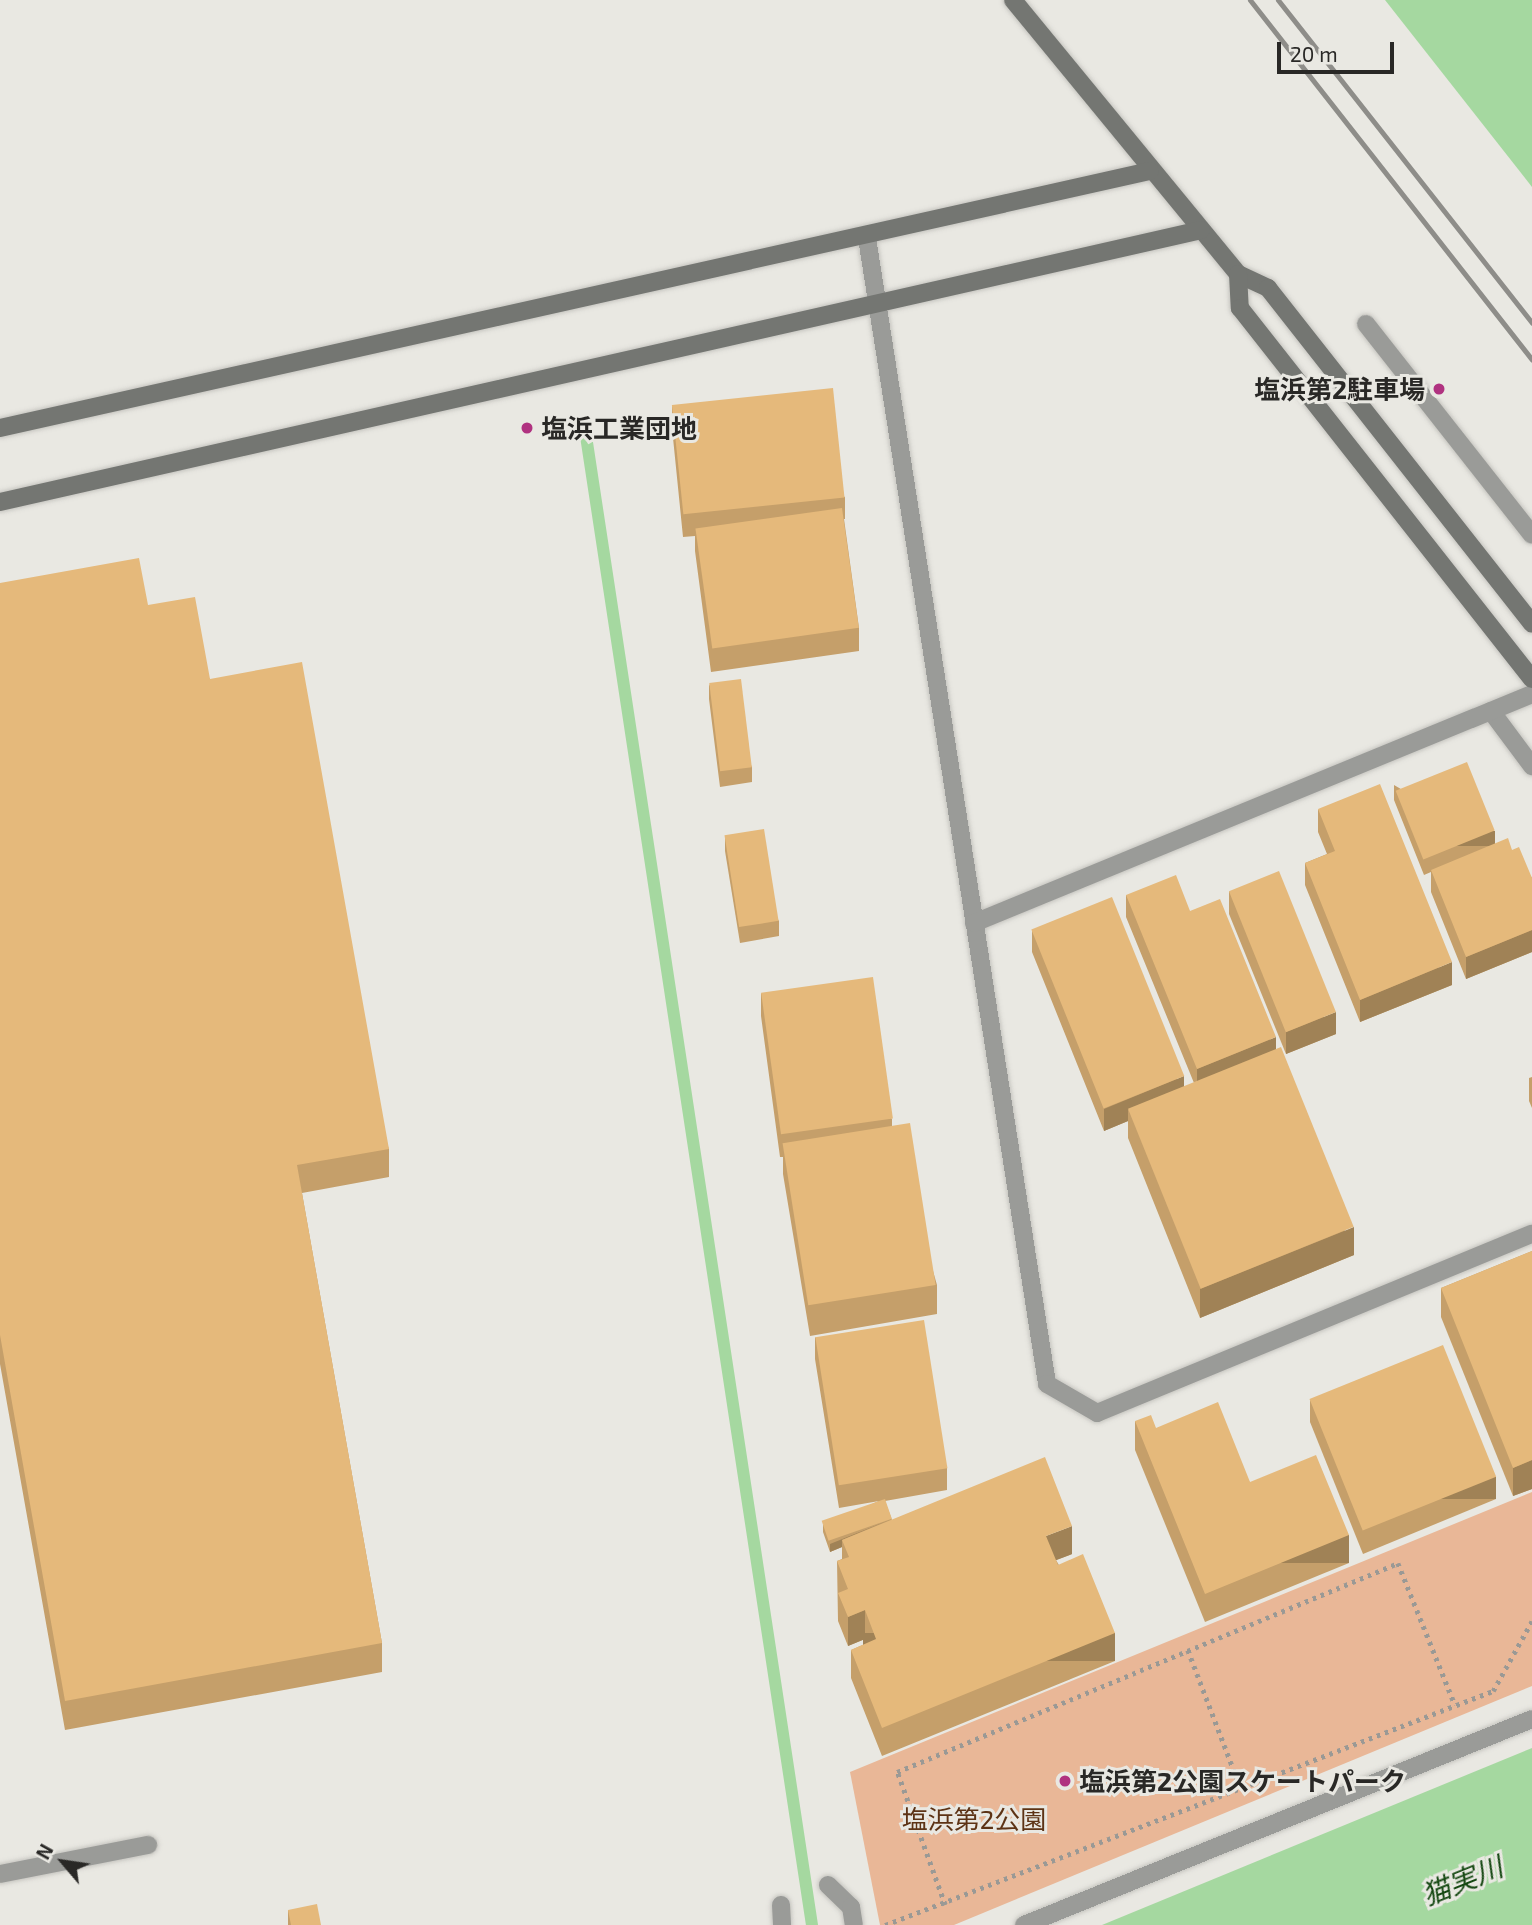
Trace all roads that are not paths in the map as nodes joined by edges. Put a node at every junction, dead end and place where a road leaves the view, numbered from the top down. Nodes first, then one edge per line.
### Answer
1 (1013, 0) edge
2 (1150, 171) junction
3 (1201, 230) junction
4 (867, 238) junction
5 (1238, 274) junction
6 (877, 303) junction
7 (1366, 324) dead end
8 (0, 428) edge
9 (0, 502) edge
10 (1532, 535) edge
11 (1532, 624) edge
12 (1532, 679) edge
13 (1532, 694) edge
14 (1491, 711) junction
15 (1532, 766) edge
16 (974, 923) junction
17 (1532, 1234) edge
18 (1532, 1719) edge
19 (148, 1844) dead end
20 (0, 1874) edge
21 (828, 1885) dead end
22 (781, 1905) dead end
23 (782, 1925) edge
24 (854, 1925) edge
25 (1024, 1925) edge

1 - 2 street
2 - 3 street
2 - 4 street
3 - 5 street
3 - 6 street
4 - 6 street
4 - 8 street
5 - 11 street
5 - 12 street
6 - 9 street
6 - 16 street
7 - 10 street
13 - 14 street
14 - 15 street
14 - 16 street
16 - 17 street
18 - 25 street
19 - 20 street
21 - 24 street
22 - 23 street

